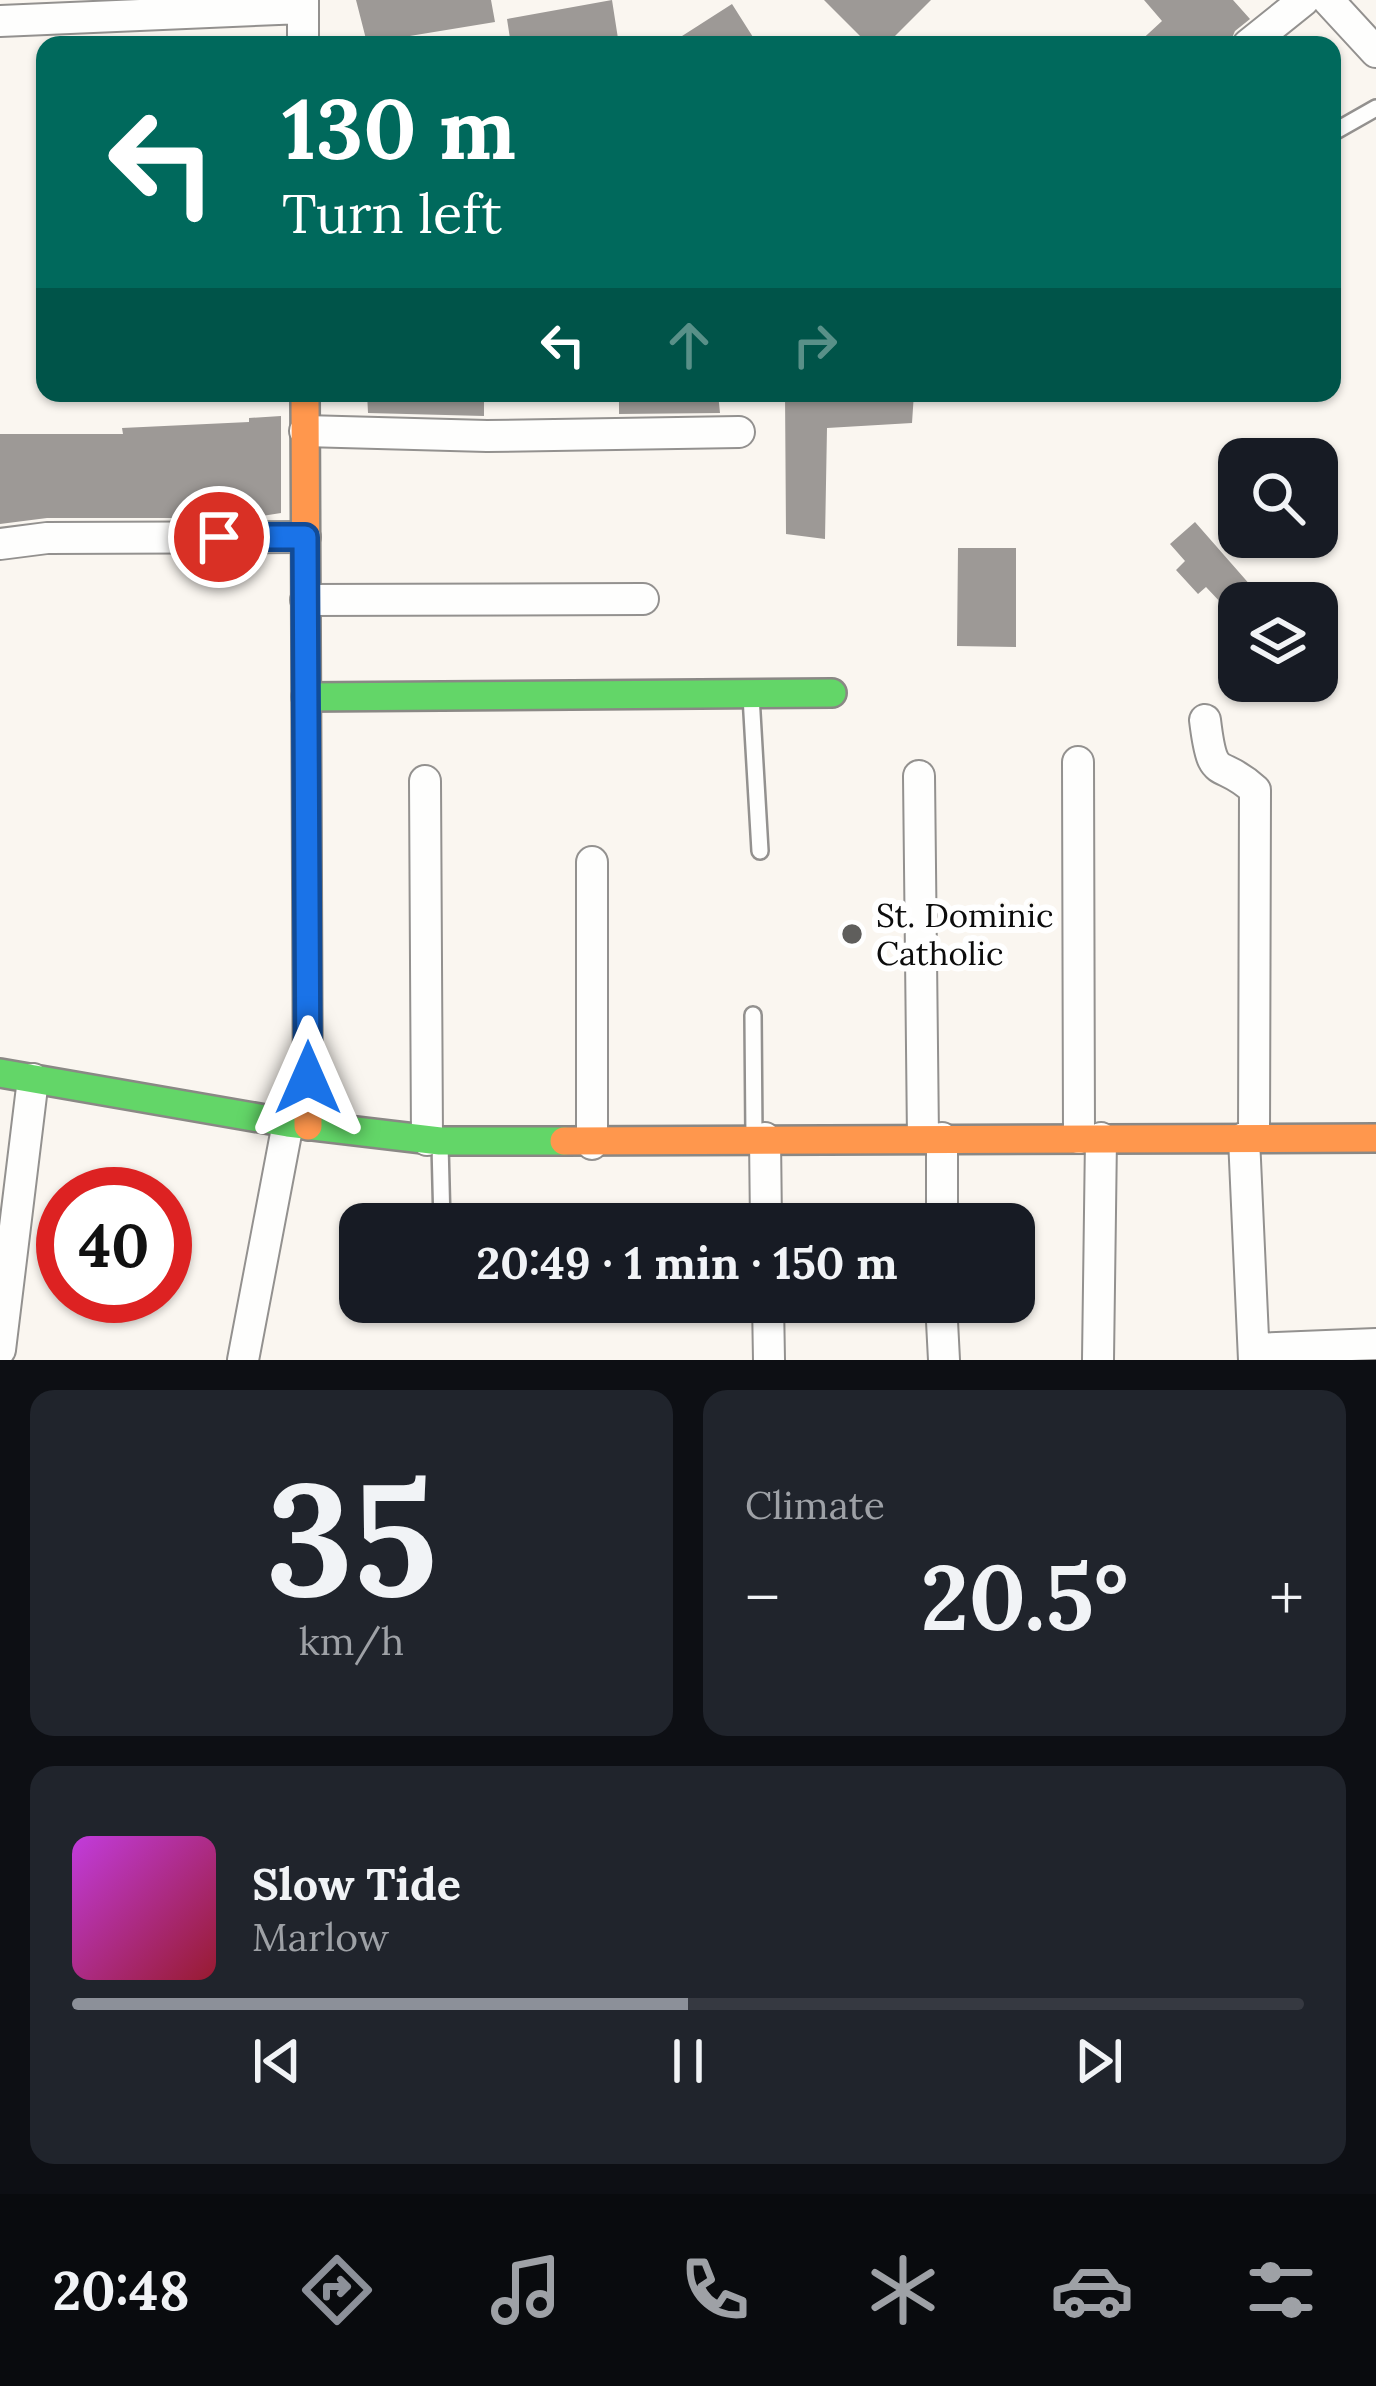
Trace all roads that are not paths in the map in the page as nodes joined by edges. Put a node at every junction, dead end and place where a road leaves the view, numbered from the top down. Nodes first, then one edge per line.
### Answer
1 (1304, 0) edge
2 (1328, 0) edge
3 (303, 4) edge
4 (0, 21) edge
5 (303, 36) edge
6 (1259, 36) edge
7 (1376, 52) edge
8 (1376, 108) edge
9 (1341, 128) edge
10 (305, 402) edge
11 (305, 431) junction
12 (739, 432) dead end
13 (305, 537) junction
14 (0, 544) edge
15 (643, 599) dead end
16 (306, 600) junction
17 (832, 693) dead end
18 (751, 696) junction
19 (306, 697) junction
20 (1205, 720) dead end
21 (1078, 761) dead end
22 (919, 776) dead end
23 (424, 781) dead end
24 (760, 851) dead end
25 (592, 862) dead end
26 (753, 1015) dead end
27 (0, 1073) edge
28 (33, 1079) junction
29 (298, 1124) junction
30 (759, 1137) junction
31 (933, 1138) junction
32 (1090, 1138) junction
33 (1249, 1138) junction
34 (1376, 1138) edge
35 (434, 1141) junction
36 (592, 1144) junction
37 (440, 1203) edge
38 (764, 1203) edge
39 (939, 1203) edge
40 (769, 1323) edge
41 (941, 1323) edge
42 (1376, 1344) edge
43 (0, 1350) edge
44 (1254, 1355) edge
45 (243, 1360) edge
46 (770, 1360) edge
47 (944, 1360) edge
48 (1097, 1360) edge

1 - 6 street
2 - 7 street
3 - 4 street
3 - 5 street
8 - 9 lane
10 - 11 street
11 - 12 street
11 - 13 street
13 - 14 street
13 - 16 street
15 - 16 street
16 - 19 street
17 - 18 street
18 - 19 street
18 - 24 lane
19 - 29 street
20 - 33 street
21 - 32 street
22 - 31 street
23 - 35 street
25 - 36 street
26 - 30 lane
27 - 28 street
28 - 29 street
28 - 43 street
29 - 35 street
29 - 45 street
30 - 31 street
30 - 36 street
30 - 38 street
31 - 32 street
31 - 39 street
32 - 33 street
32 - 48 street
33 - 34 street
33 - 44 street
35 - 36 street
35 - 37 lane
40 - 46 street
41 - 47 street
42 - 44 street

